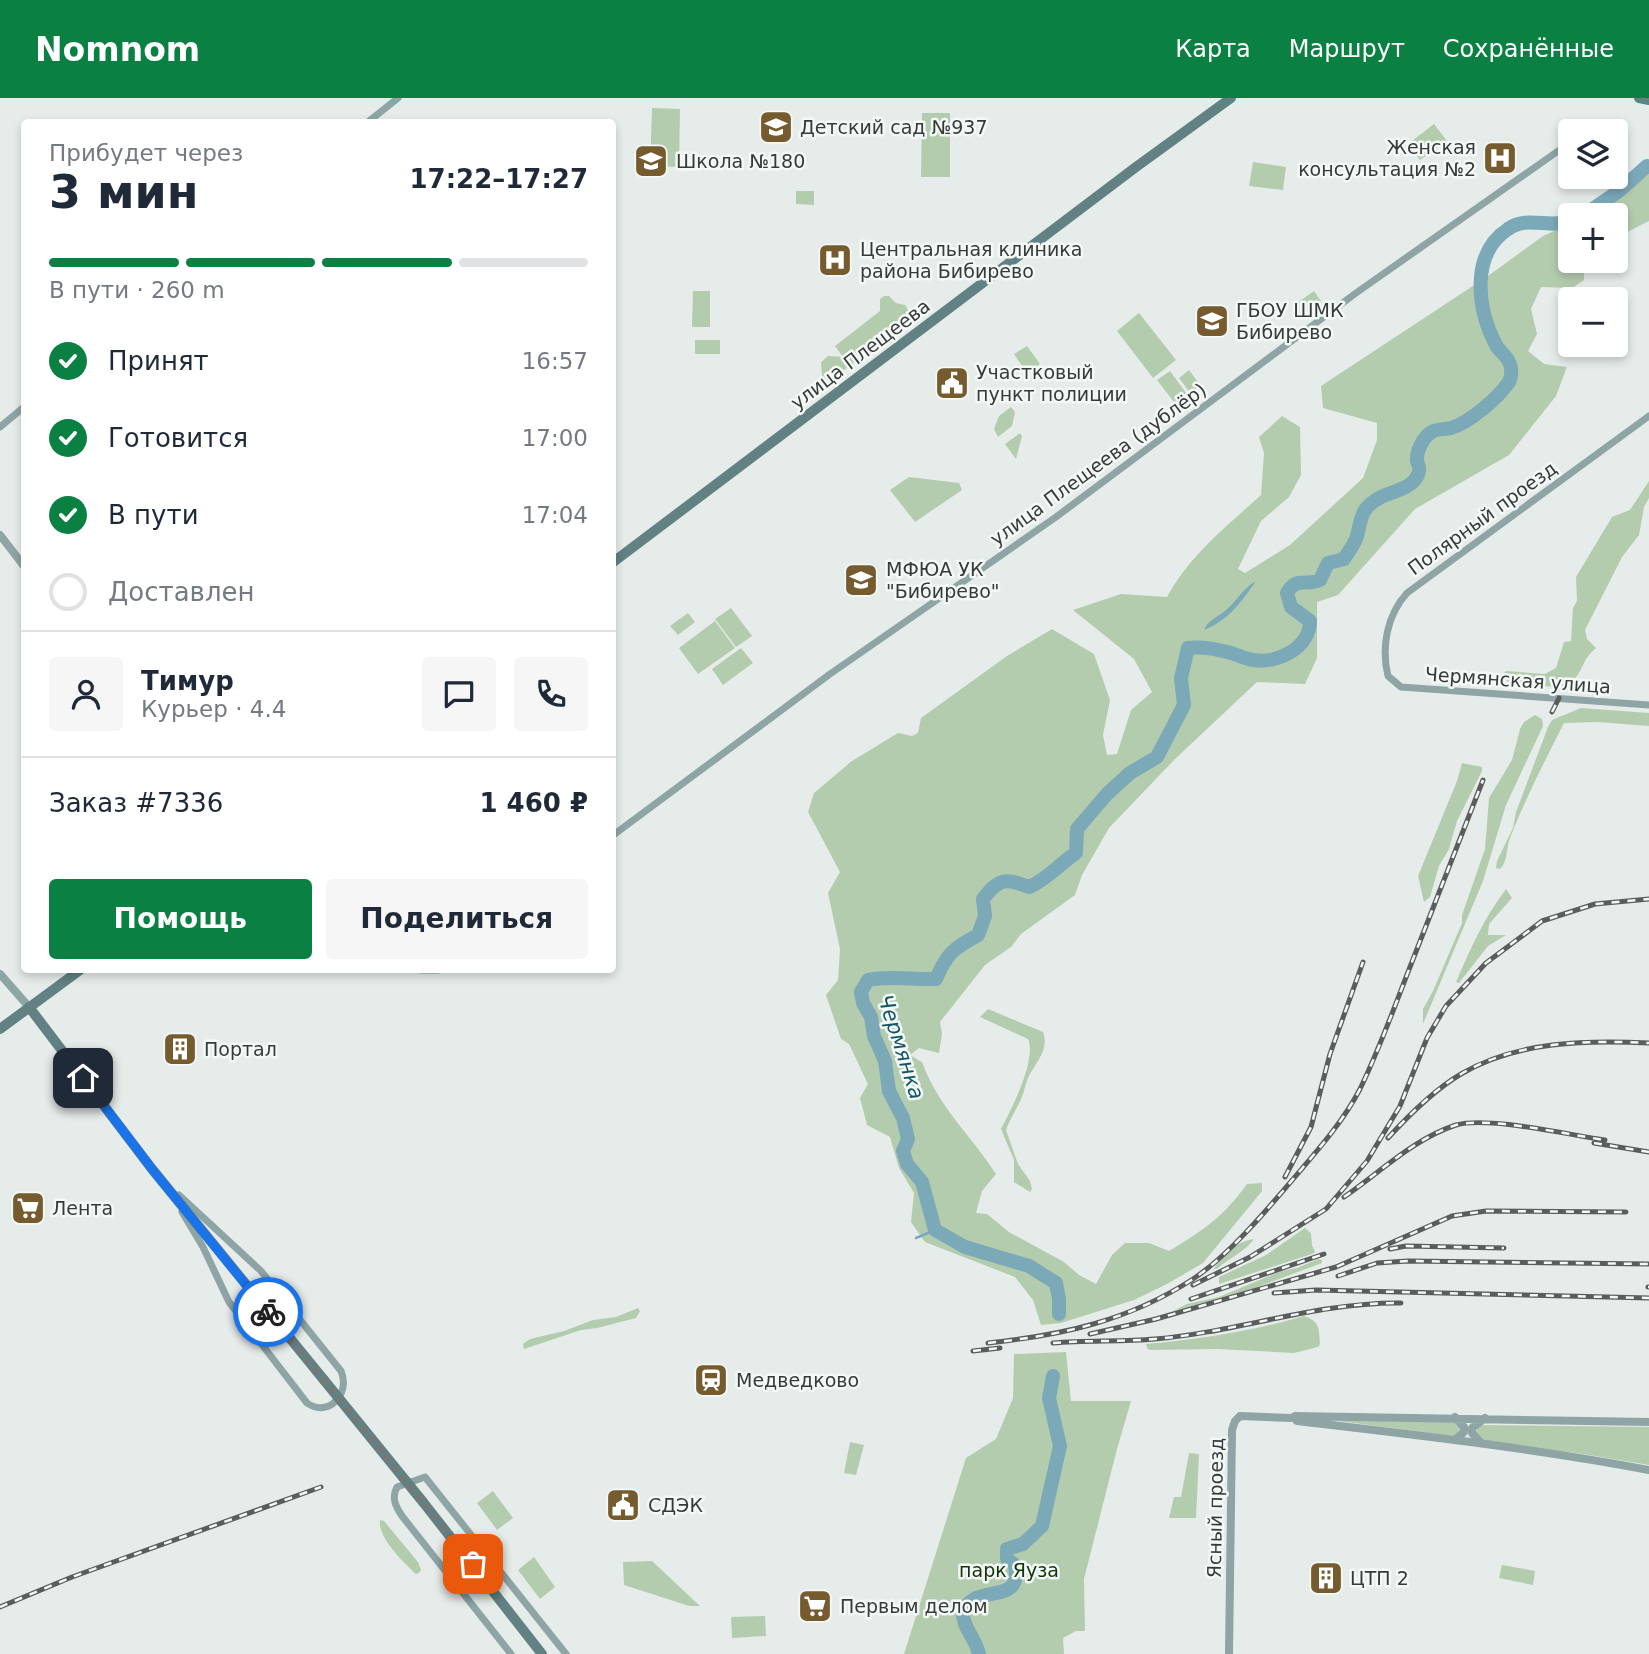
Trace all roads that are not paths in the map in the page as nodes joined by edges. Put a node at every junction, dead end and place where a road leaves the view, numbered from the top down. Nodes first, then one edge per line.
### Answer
1 (398, 98) edge
2 (1231, 98) edge
3 (1639, 98) edge
4 (1649, 100) edge
5 (372, 119) edge
6 (1558, 151) edge
7 (21, 410) edge
8 (1649, 416) edge
9 (0, 427) edge
10 (0, 535) edge
11 (616, 560) edge
12 (21, 562) edge
13 (1388, 676) joint
14 (1649, 705) edge
15 (616, 833) edge
16 (76, 973) edge
17 (0, 974) edge
18 (29, 1007) junction
19 (0, 1029) edge
20 (152, 1169) junction
21 (169, 1190) junction
22 (1455, 1417) junction
23 (1292, 1418) junction
24 (1485, 1418) junction
25 (1649, 1422) edge
26 (1455, 1440) junction
27 (1481, 1443) junction
28 (1649, 1470) edge
29 (511, 1654) edge
30 (542, 1654) edge
31 (566, 1654) edge
32 (1228, 1654) edge

1 - 5 street
2 - 11 main road, улица Плещеева
3 - 4 main road
6 - 15 street, улица Плещеева (дублёр)
7 - 9 street
8 - 13 street, Полярный проезд
10 - 12 street
13 - 14 street, Чермянская улица
16 - 18 main road
17 - 18 street
18 - 19 main road
18 - 20 main road
20 - 21 main road
20 - 21 street
21 - 30 main road, bridge
22 - 23 street
22 - 24 street
22 - 26 street
23 - 26 street
23 - 32 street, Ясный проезд
24 - 25 street
24 - 27 street
26 - 27 street
27 - 28 street
29 - 31 street

